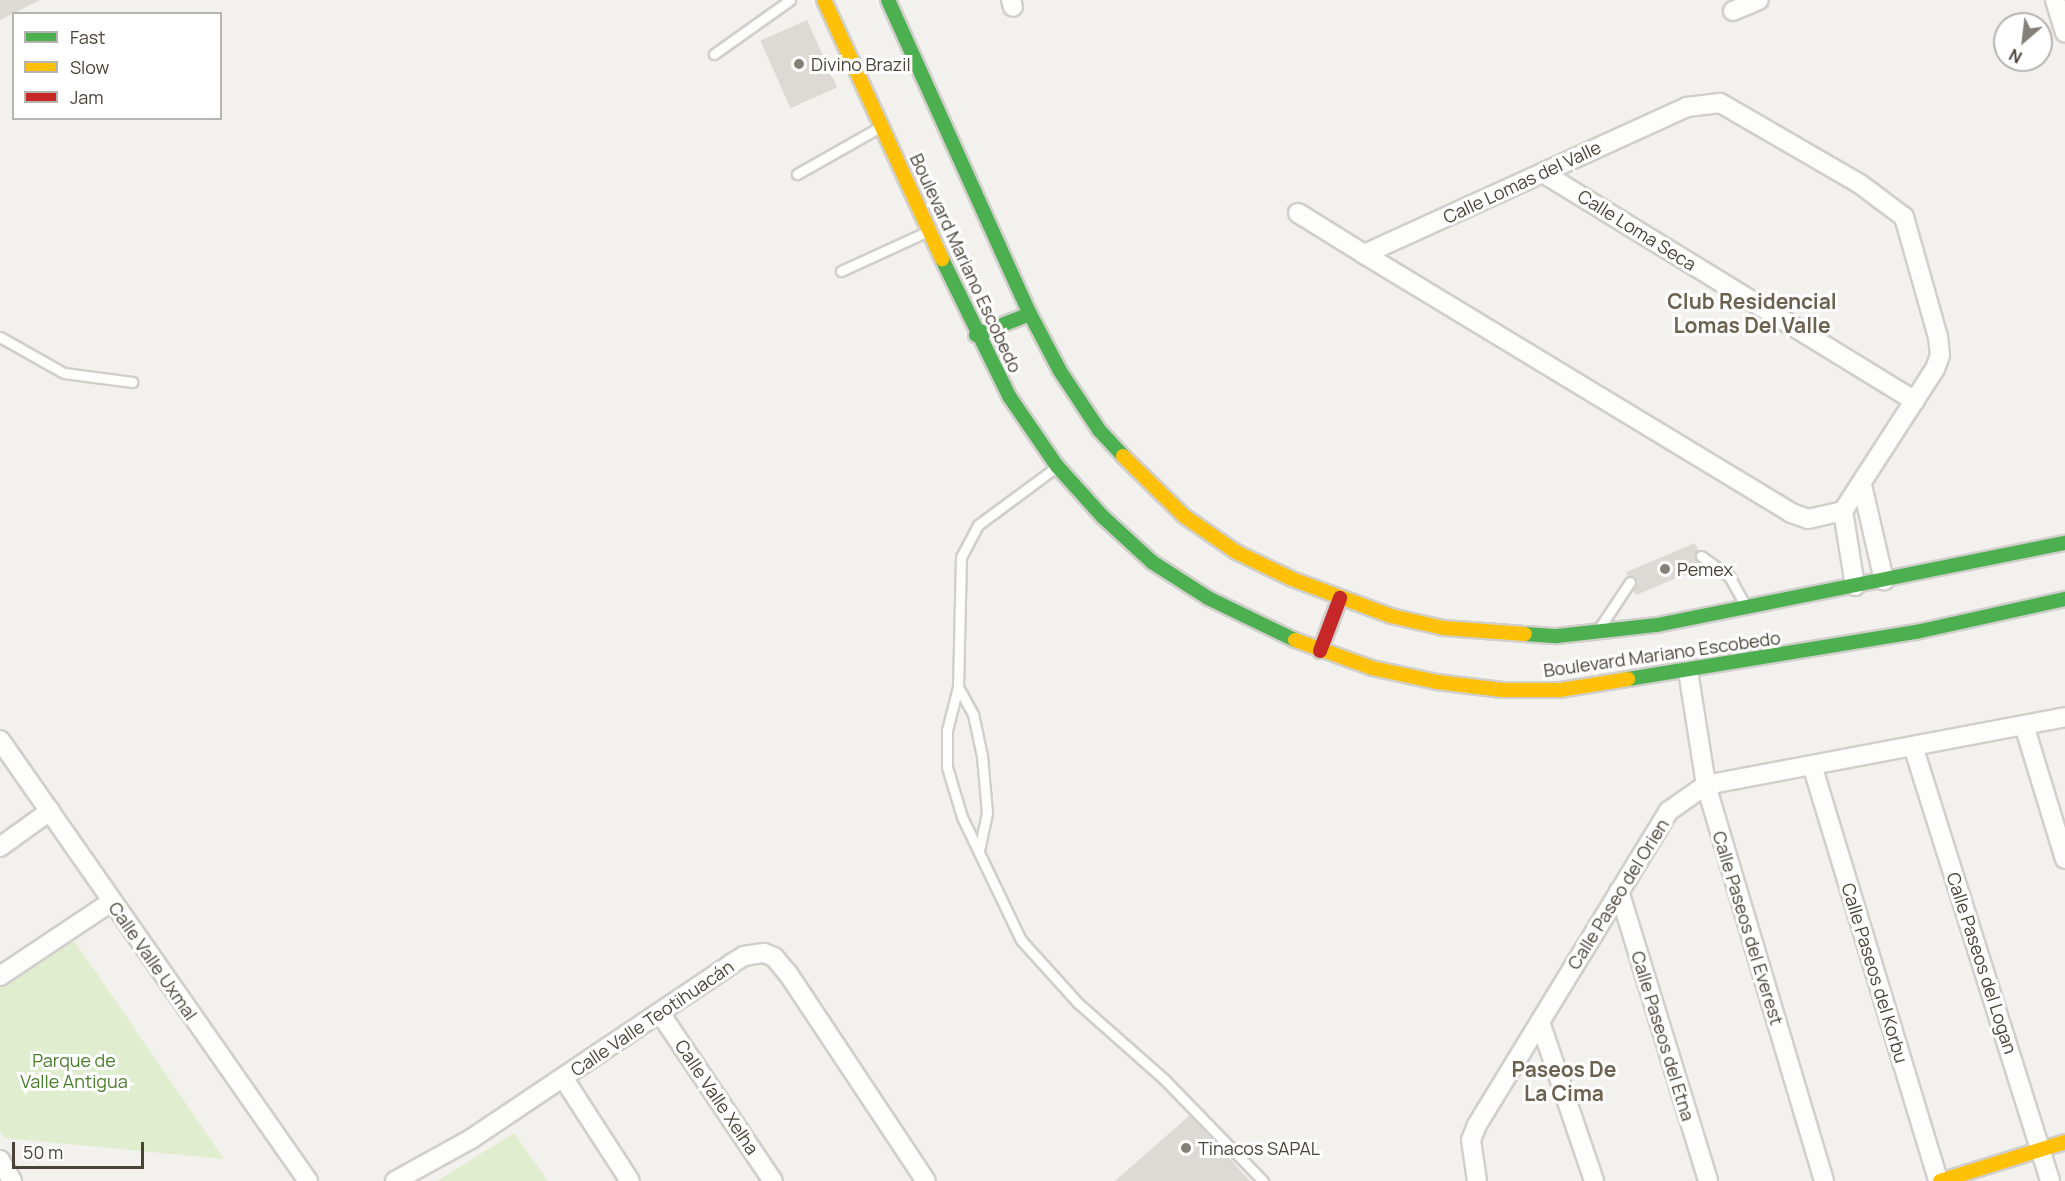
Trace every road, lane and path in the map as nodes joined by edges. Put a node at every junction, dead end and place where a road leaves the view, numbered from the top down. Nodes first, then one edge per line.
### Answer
1 (790, 0) edge
2 (824, 0) edge
3 (1759, 0) edge
4 (2055, 0) edge
5 (892, 1) edge
6 (1733, 11) dead end
7 (2065, 33) edge
8 (714, 54) dead end
9 (882, 126) junction
10 (1543, 173) junction
11 (797, 174) dead end
12 (1298, 213) dead end
13 (928, 231) junction
14 (1364, 254) junction
15 (841, 271) dead end
16 (1030, 314) junction
17 (976, 335) junction
18 (0, 337) edge
19 (132, 382) dead end
20 (1915, 401) junction
21 (1058, 466) junction
22 (1863, 485) junction
23 (1843, 511) junction
24 (2065, 543) edge
25 (1701, 556) dead end
26 (1884, 580) junction
27 (1630, 582) dead end
28 (1855, 586) junction
29 (1340, 598) junction
30 (2065, 599) edge
31 (1746, 607) junction
32 (1597, 632) junction
33 (1320, 651) junction
34 (1688, 671) junction
35 (958, 687) junction
36 (2065, 717) edge
37 (2024, 725) junction
38 (0, 740) edge
39 (1913, 746) junction
40 (1812, 765) junction
41 (1706, 786) junction
42 (50, 811) junction
43 (0, 847) edge
44 (979, 852) junction
45 (2065, 859) edge
46 (1619, 891) junction
47 (111, 902) junction
48 (0, 976) edge
49 (660, 1013) junction
50 (1540, 1022) junction
51 (564, 1079) junction
52 (2065, 1142) edge
53 (2041, 1150) junction
54 (308, 1181) edge
55 (395, 1181) edge
56 (630, 1181) edge
57 (773, 1181) edge
58 (926, 1181) edge
59 (1263, 1181) edge
60 (1477, 1181) edge
61 (1594, 1181) edge
62 (1708, 1181) edge
63 (1824, 1181) edge
64 (1939, 1181) edge
65 (2050, 1181) edge

1 - 8 lane
2 - 9 street, Boulevard Mariano Escobedo
3 - 6 street
4 - 7 street
5 - 16 street, Boulevard Mariano Escobedo
9 - 11 lane
9 - 13 street, Boulevard Mariano Escobedo
10 - 14 street, Calle Lomas del Valle
10 - 20 street, Calle Loma Seca
10 - 20 street, Calle Lomas del Valle
12 - 14 street
13 - 15 lane
13 - 17 street, Boulevard Mariano Escobedo
14 - 23 street
16 - 17 street
16 - 29 street, Boulevard Mariano Escobedo
17 - 21 street, Boulevard Mariano Escobedo
18 - 19 lane
20 - 22 street, Calle Lomas del Valle
21 - 33 street, Boulevard Mariano Escobedo
21 - 35 lane
22 - 23 street, Calle Lomas del Valle
22 - 26 street
23 - 28 street
24 - 26 street, Boulevard Mariano Escobedo
25 - 31 lane
26 - 28 street, Boulevard Mariano Escobedo
27 - 32 lane
28 - 31 street, Boulevard Mariano Escobedo
29 - 32 street, Boulevard Mariano Escobedo
29 - 33 street
30 - 34 street, Boulevard Mariano Escobedo
31 - 32 street, Boulevard Mariano Escobedo
33 - 34 street, Boulevard Mariano Escobedo
34 - 41 street, Calle Paseos del Everest
35 - 44 lane
35 - 44 lane
36 - 37 street, Calle Paseo del Orien
37 - 39 street, Calle Paseo del Orien
37 - 45 street
38 - 42 street, Calle Valle Uxmal
39 - 40 street, Calle Paseo del Orien
39 - 53 street, Calle Paseos del Logan
40 - 41 street, Calle Paseo del Orien
40 - 64 street, Calle Paseos del Korbu
41 - 46 street, Calle Paseo del Orien
41 - 63 street, Calle Paseos del Everest
42 - 43 street
42 - 47 street, Calle Valle Uxmal
44 - 59 lane
46 - 50 street, Calle Paseo del Orien
46 - 62 street, Calle Paseos del Etna
47 - 48 street
47 - 54 street, Calle Valle Uxmal
49 - 51 street, Calle Valle Teotihuacán
49 - 57 street, Calle Valle Xelha
49 - 58 street, Calle Valle Teotihuacán
50 - 60 street, Calle Paseo del Orien
50 - 61 street
51 - 55 street, Calle Valle Teotihuacán
51 - 56 street
52 - 53 street
53 - 64 street
53 - 65 street, Calle Paseos del Logan

